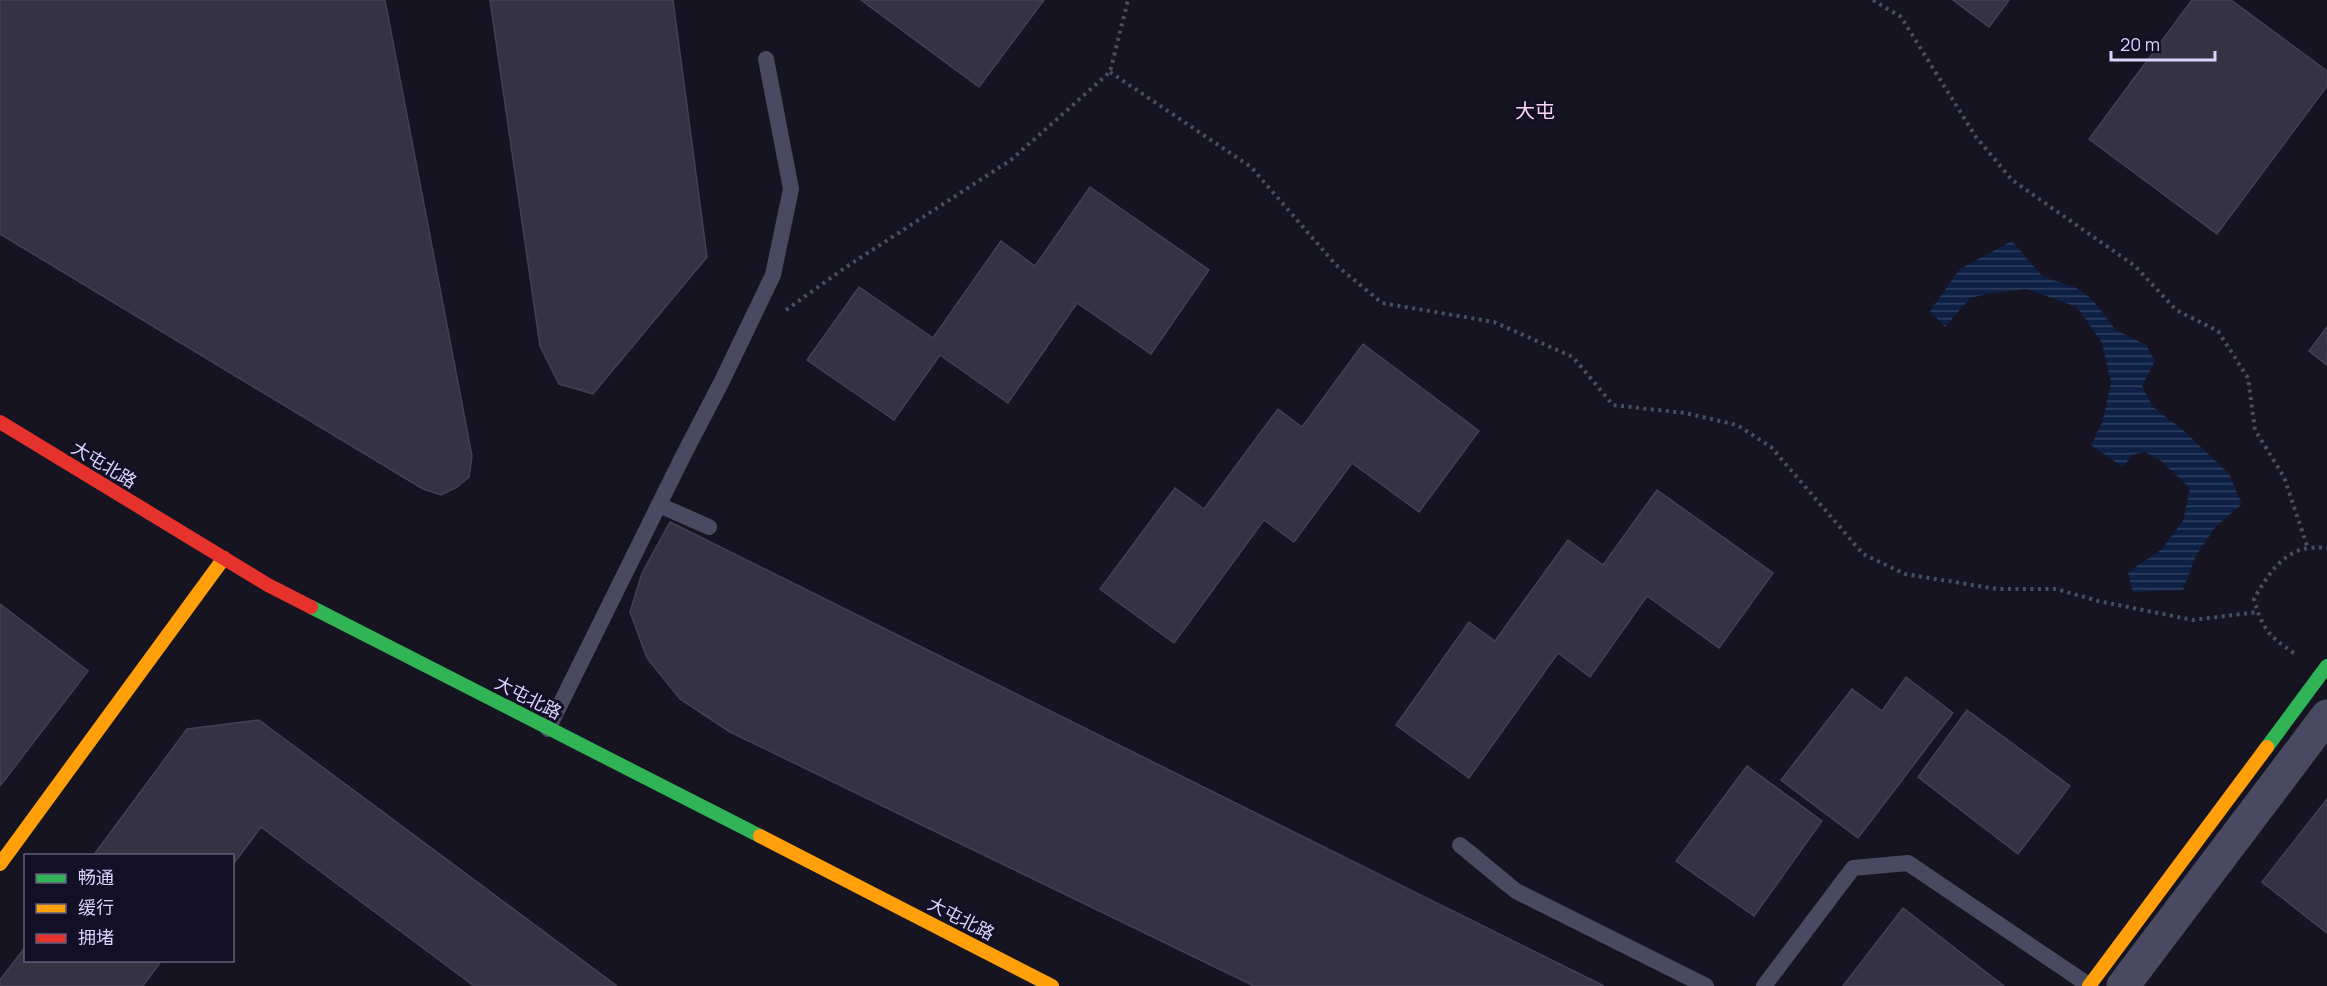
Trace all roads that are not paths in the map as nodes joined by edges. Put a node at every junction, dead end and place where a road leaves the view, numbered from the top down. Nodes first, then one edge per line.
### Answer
1 (765, 59) dead end
2 (0, 422) edge
3 (659, 505) junction
4 (709, 527) dead end
5 (224, 558) junction
6 (2325, 669) edge
7 (2327, 716) edge
8 (548, 729) junction
9 (1460, 845) dead end
10 (0, 864) edge
11 (1052, 986) edge
12 (1706, 986) edge
13 (1764, 986) edge
14 (2090, 986) edge
15 (2123, 986) edge

1 - 3 lane
2 - 5 street, 大屯北路
3 - 4 lane
3 - 8 lane
5 - 8 street, 大屯北路
5 - 10 street
6 - 14 street
7 - 15 street
8 - 11 street, 大屯北路
9 - 12 lane
13 - 14 lane

